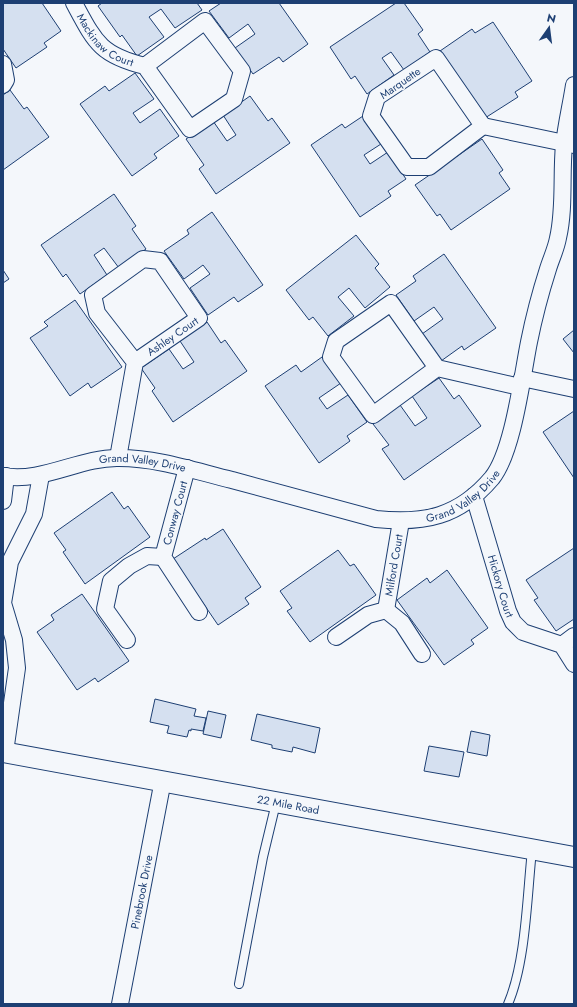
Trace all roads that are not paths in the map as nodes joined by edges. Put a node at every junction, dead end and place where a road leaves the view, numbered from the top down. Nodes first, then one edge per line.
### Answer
1 (74, 3) edge
2 (3, 64) edge
3 (145, 66) junction
4 (3, 85) edge
5 (574, 85) edge
6 (483, 126) junction
7 (569, 145) edge
8 (135, 362) junction
9 (437, 368) junction
10 (521, 382) junction
11 (574, 389) edge
12 (118, 458) junction
13 (187, 468) junction
14 (41, 475) junction
15 (5, 476) edge
16 (474, 496) junction
17 (3, 501) edge
18 (401, 522) junction
19 (163, 557) junction
20 (3, 603) edge
21 (386, 610) junction
22 (199, 612) dead end
23 (336, 637) dead end
24 (127, 640) dead end
25 (568, 640) edge
26 (422, 654) dead end
27 (574, 664) edge
28 (4, 752) edge
29 (162, 780) junction
30 (276, 802) junction
31 (532, 849) junction
32 (574, 857) edge
33 (239, 984) dead end
34 (120, 1004) edge
35 (508, 1004) edge

1 - 3 street, Mackinaw Court
2 - 4 street
3 - 3 street, Mackinaw Court
5 - 7 street, Grand Valley Drive
6 - 6 street, Marquette
6 - 7 street
7 - 10 street, Grand Valley Drive
8 - 8 street, Ashley Court
8 - 12 street, Ashley Court
9 - 9 street
9 - 10 street
10 - 11 street
10 - 16 street, Grand Valley Drive
12 - 13 street, Grand Valley Drive
12 - 14 street, Grand Valley Drive
13 - 18 street, Grand Valley Drive
13 - 19 street, Conway Court
14 - 15 street, Grand Valley Drive
14 - 20 street
15 - 17 street, Grand Valley Drive
16 - 18 street, Grand Valley Drive
16 - 25 street, Hickory Court
18 - 21 street, Milford Court
19 - 22 street, Conway Court
19 - 24 street, Conway Court
20 - 28 street
21 - 23 street, Milford Court
21 - 26 street, Milford Court
25 - 27 street, Hickory Court
28 - 29 street, 22 Mile Road
29 - 30 street, 22 Mile Road
29 - 34 street, Pinebrook Drive
30 - 31 street, 22 Mile Road
30 - 33 lane
31 - 32 street, 22 Mile Road
31 - 35 lane

